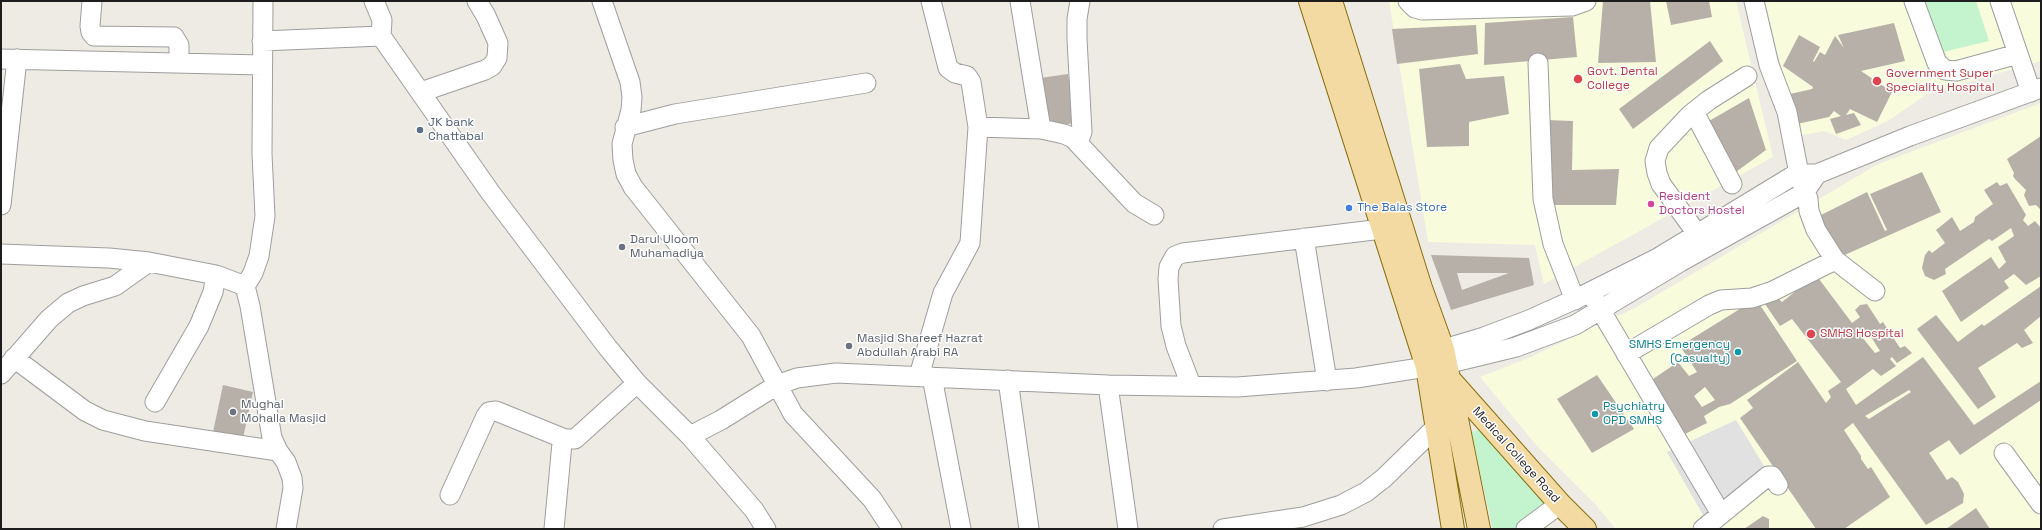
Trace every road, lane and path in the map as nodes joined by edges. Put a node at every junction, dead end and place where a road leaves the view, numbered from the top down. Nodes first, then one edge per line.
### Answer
1 (92, 1) edge
2 (263, 1) edge
3 (374, 1) edge
4 (477, 1) edge
5 (602, 1) edge
6 (931, 1) edge
7 (1020, 1) edge
8 (1080, 1) edge
9 (1310, 1) edge
10 (1408, 1) edge
11 (1586, 1) edge
12 (1754, 1) edge
13 (1914, 1) edge
14 (2000, 1) edge
15 (1333, 2) edge
16 (1557, 4) edge
17 (381, 36) junction
18 (262, 41) junction
19 (2018, 54) junction
20 (9, 59) edge
21 (179, 63) junction
22 (1538, 64) dead end
23 (262, 65) junction
24 (1747, 76) dead end
25 (866, 84) dead end
26 (2036, 90) edge
27 (421, 92) junction
28 (1694, 112) junction
29 (625, 127) junction
30 (978, 127) junction
31 (1041, 129) junction
32 (1078, 143) junction
33 (1808, 174) junction
34 (1732, 184) dead end
35 (1806, 192) junction
36 (1, 205) edge
37 (1154, 216) dead end
38 (1382, 229) junction
39 (1698, 235) junction
40 (1304, 238) junction
41 (1, 254) edge
42 (1835, 260) junction
43 (149, 262) junction
44 (216, 275) junction
45 (244, 286) junction
46 (1876, 291) dead end
47 (1583, 296) junction
48 (1600, 310) junction
49 (1626, 354) junction
50 (14, 358) junction
51 (1438, 363) junction
52 (1, 374) edge
53 (925, 376) junction
54 (1008, 380) junction
55 (1326, 381) junction
56 (637, 383) junction
57 (1108, 385) junction
58 (1191, 386) junction
59 (770, 389) junction
60 (156, 402) dead end
61 (1437, 426) junction
62 (690, 436) junction
63 (565, 439) junction
64 (278, 451) junction
65 (2004, 453) dead end
66 (1778, 484) dead end
67 (450, 495) dead end
68 (1560, 504) junction
69 (2041, 504) edge
70 (1721, 514) junction
71 (1251, 527) edge
72 (286, 529) edge
73 (554, 529) edge
74 (766, 529) edge
75 (892, 529) edge
76 (961, 529) edge
77 (1029, 529) edge
78 (1128, 529) edge
79 (1223, 529) edge
80 (1453, 529) edge
81 (1479, 529) edge
82 (1526, 529) edge
83 (1585, 529) edge
84 (1703, 529) edge

1 - 21 street
2 - 18 street
3 - 17 street
4 - 27 street
5 - 29 street
6 - 30 street
7 - 31 street
8 - 32 street
9 - 38 main road
10 - 16 street
11 - 16 street
12 - 33 street
13 - 19 street
14 - 19 street
15 - 51 main road
17 - 18 street
17 - 27 street
18 - 23 street
19 - 26 street
20 - 21 street
20 - 36 street
21 - 23 street
22 - 47 street
23 - 45 street
24 - 28 street
25 - 29 street
26 - 33 street
27 - 56 street
28 - 34 street
28 - 39 street
29 - 59 street
30 - 31 street
30 - 53 street
31 - 32 street
32 - 37 street
33 - 35 street
33 - 39 street
35 - 42 street
35 - 48 street
38 - 40 street
38 - 51 main road
39 - 47 street
40 - 55 street
40 - 58 street
41 - 43 street
42 - 46 street
42 - 49 street
43 - 44 street
43 - 50 street
44 - 45 street
44 - 60 street
45 - 64 street
47 - 48 street
47 - 51 street
48 - 49 street
48 - 51 street
49 - 70 street
50 - 52 street
50 - 64 street
51 - 55 street
51 - 61 main road
51 - 68 main road, Medical College Road
51 - 81 main road
53 - 54 street
53 - 59 street
53 - 76 street
54 - 57 street
54 - 77 street
55 - 58 street
56 - 62 street
56 - 63 street
57 - 58 street
57 - 78 street
59 - 62 street
59 - 75 street
61 - 71 street
61 - 80 main road
62 - 74 street
63 - 67 street
63 - 73 street
64 - 72 street
65 - 69 street
66 - 70 street
68 - 82 street
68 - 83 main road, Medical College Road
70 - 84 street
71 - 79 street

